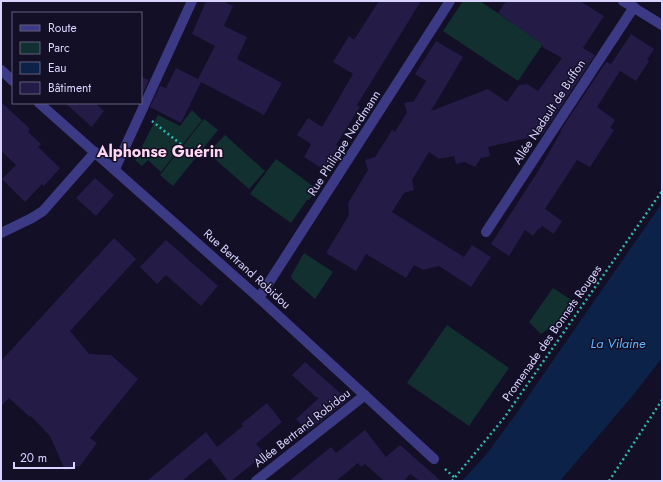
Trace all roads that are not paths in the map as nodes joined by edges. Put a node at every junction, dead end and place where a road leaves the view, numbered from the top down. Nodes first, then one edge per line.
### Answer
1 (192, 1) edge
2 (450, 1) edge
3 (623, 1) edge
4 (634, 7) junction
5 (662, 25) edge
6 (1, 70) edge
7 (12, 80) edge
8 (40, 104) edge
9 (95, 152) junction
10 (115, 169) junction
11 (486, 232) dead end
12 (1, 233) edge
13 (259, 298) junction
14 (365, 395) junction
15 (434, 459) dead end
16 (256, 481) edge

1 - 10 street
2 - 13 street, Rue Philippe Nordmann
3 - 4 street
4 - 5 street
4 - 11 street, Allée Nadault de Buffon
6 - 7 street
8 - 9 street, Rue Bertrand Robidou
9 - 10 street, Rue Bertrand Robidou
9 - 12 street
10 - 13 street, Rue Bertrand Robidou
13 - 14 street, Rue Bertrand Robidou
14 - 15 street, Rue Bertrand Robidou
14 - 16 street, Allée Bertrand Robidou

